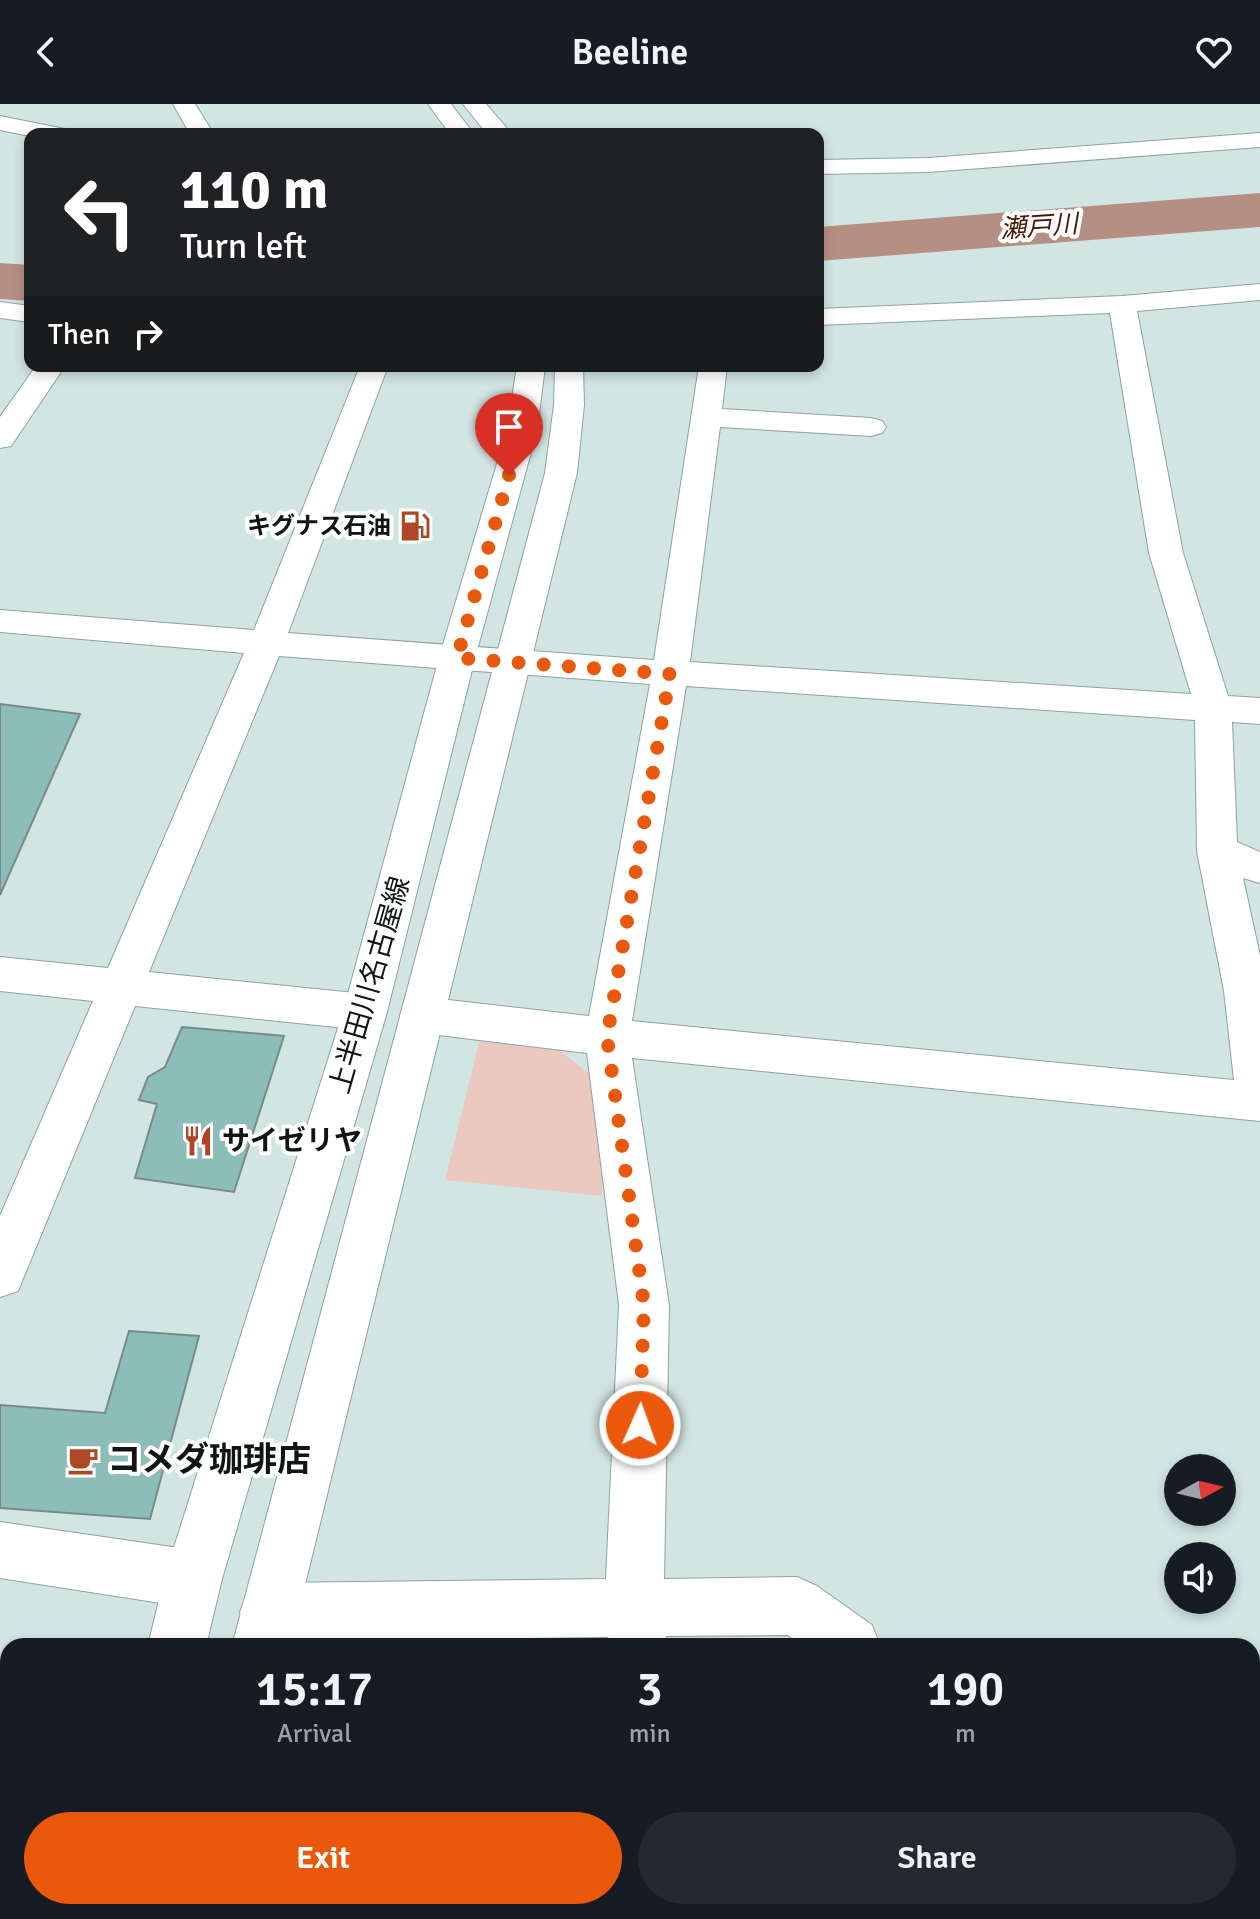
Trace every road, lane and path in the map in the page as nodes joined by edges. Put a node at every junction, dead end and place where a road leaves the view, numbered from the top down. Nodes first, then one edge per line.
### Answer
1 (184, 104) edge
2 (439, 104) edge
3 (474, 104) edge
4 (0, 123) edge
5 (26, 128) edge
6 (198, 128) edge
7 (457, 128) edge
8 (495, 128) edge
9 (1260, 140) edge
10 (824, 167) edge
11 (1260, 292) edge
12 (1122, 304) junction
13 (0, 310) edge
14 (24, 313) edge
15 (824, 317) edge
16 (47, 372) edge
17 (372, 372) edge
18 (530, 372) edge
19 (569, 372) edge
20 (712, 372) edge
21 (706, 417) junction
22 (871, 427) dead end
23 (0, 439) edge
24 (0, 621) edge
25 (266, 644) junction
26 (457, 658) junction
27 (510, 663) junction
28 (670, 674) junction
29 (1213, 707) junction
30 (1260, 711) edge
31 (1217, 851) junction
32 (1260, 868) edge
33 (0, 974) edge
34 (122, 987) junction
35 (1253, 991) edge
36 (365, 1012) junction
37 (422, 1015) junction
38 (607, 1037) junction
39 (1259, 1102) edge
40 (0, 1274) edge
41 (0, 1550) edge
42 (193, 1579) junction
43 (636, 1626) edge
44 (265, 1629) edge
45 (179, 1638) edge
46 (840, 1638) edge

1 - 6 street
2 - 7 street
3 - 8 street
4 - 5 street
9 - 10 street
11 - 12 street
12 - 15 street
12 - 29 street
13 - 14 street
16 - 23 street
17 - 25 street
18 - 26 street, 上半田川名古屋線
19 - 27 street, 上半田川名古屋線
20 - 21 street
21 - 22 street
21 - 28 street
24 - 25 street
25 - 26 street
25 - 34 street
26 - 27 street
26 - 36 street, 上半田川名古屋線
27 - 28 street
27 - 37 street, 上半田川名古屋線
28 - 29 street
28 - 38 street
29 - 30 street
29 - 31 street
31 - 32 street
31 - 35 street
33 - 34 street
34 - 36 street
34 - 40 street
35 - 39 street
36 - 42 street, 上半田川名古屋線
37 - 38 street
37 - 44 street, 上半田川名古屋線
38 - 39 street
38 - 43 street
41 - 42 street
42 - 45 street, 上半田川名古屋線
43 - 44 street
43 - 46 street

